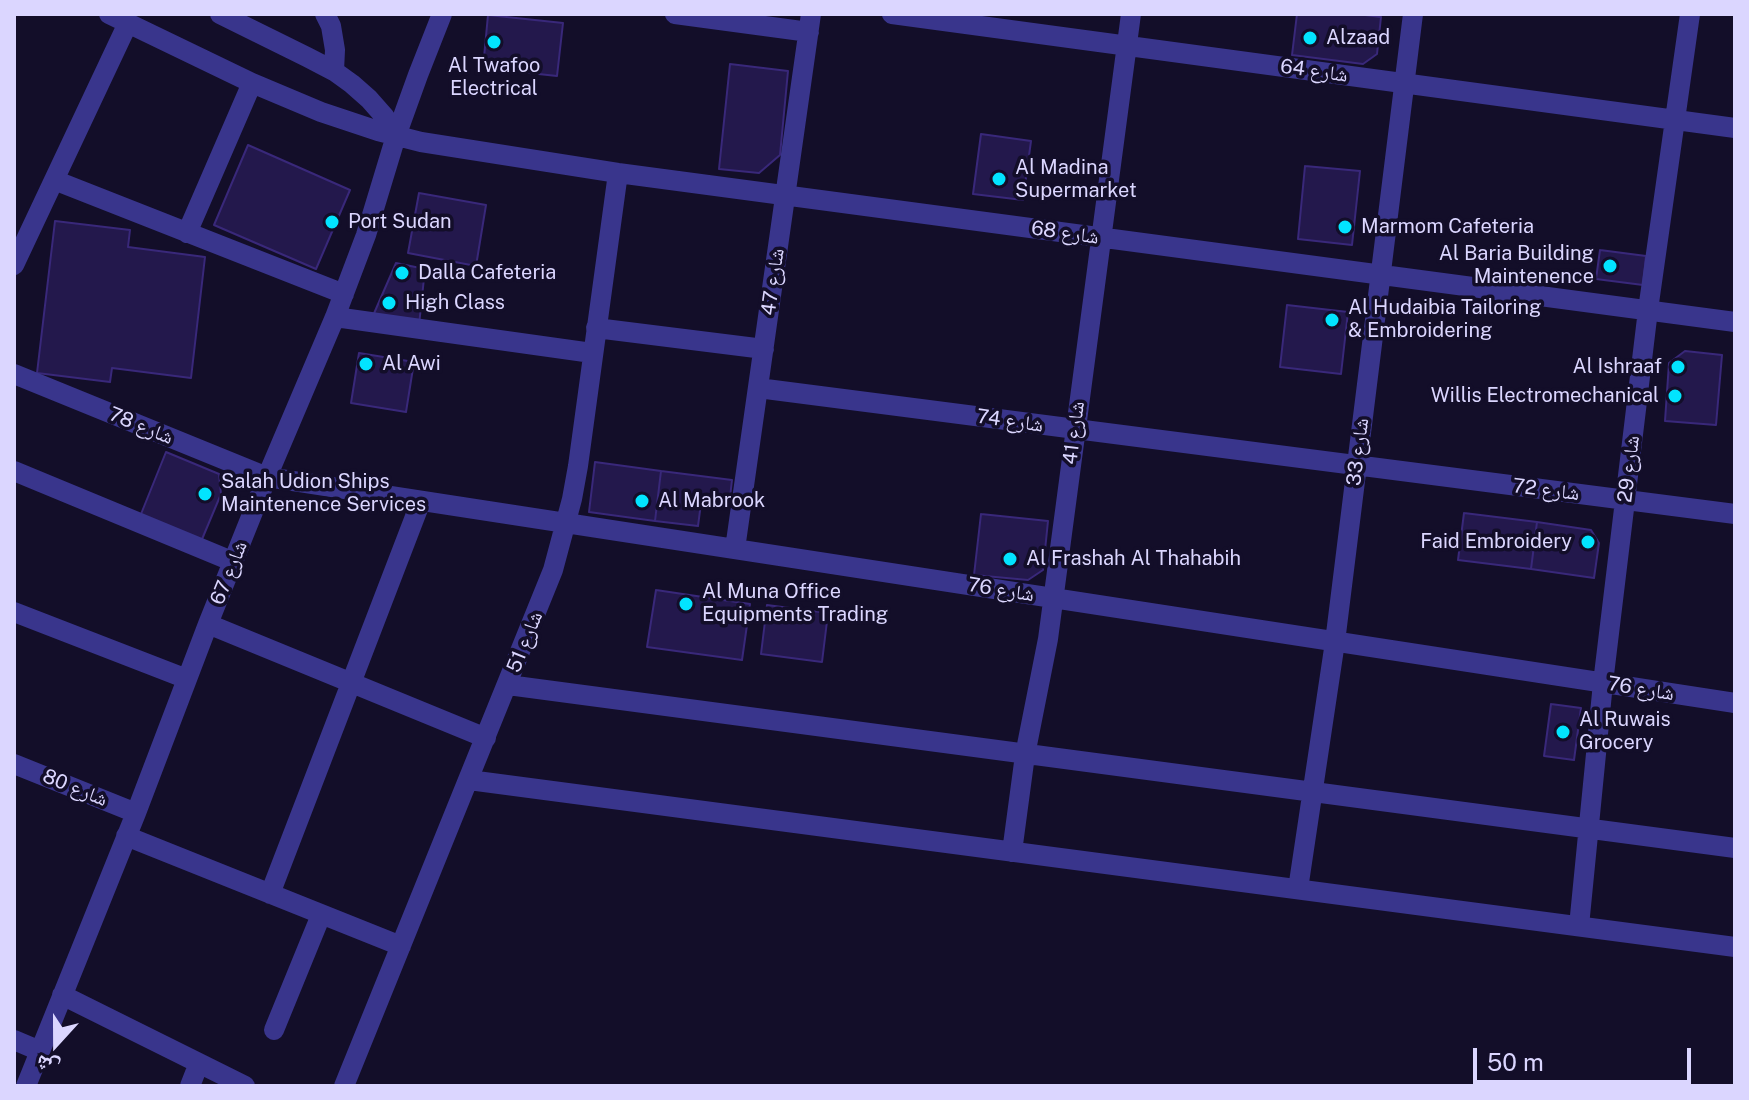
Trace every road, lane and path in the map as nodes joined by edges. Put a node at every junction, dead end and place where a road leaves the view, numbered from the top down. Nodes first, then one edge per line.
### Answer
1 (220, 14) edge
2 (325, 14) edge
3 (442, 14) edge
4 (675, 14) edge
5 (892, 14) edge
6 (1131, 14) edge
7 (1413, 14) edge
8 (1690, 14) edge
9 (118, 19) edge
10 (810, 23) edge
11 (1126, 46) junction
12 (334, 71) junction
13 (252, 83) junction
14 (1405, 83) junction
15 (1675, 120) junction
16 (1735, 128) edge
17 (396, 136) junction
18 (618, 173) junction
19 (54, 180) junction
20 (785, 196) junction
21 (187, 233) junction
22 (1101, 238) junction
23 (14, 265) edge
24 (1380, 276) junction
25 (344, 294) junction
26 (1648, 310) junction
27 (335, 317) junction
28 (1735, 322) edge
29 (596, 328) junction
30 (764, 349) junction
31 (592, 353) junction
32 (14, 374) edge
33 (758, 388) junction
34 (1075, 429) junction
35 (1357, 466) junction
36 (14, 471) edge
37 (267, 477) junction
38 (1625, 500) junction
39 (421, 501) junction
40 (1735, 514) edge
41 (566, 523) junction
42 (735, 549) junction
43 (234, 562) junction
44 (1053, 598) junction
45 (14, 612) edge
46 (208, 624) junction
47 (1335, 642) junction
48 (187, 679) junction
49 (352, 683) junction
50 (1603, 683) junction
51 (508, 685) junction
52 (1735, 703) edge
53 (486, 738) junction
54 (1025, 755) junction
55 (14, 764) edge
56 (469, 780) junction
57 (1312, 792) junction
58 (136, 813) junction
59 (1589, 829) junction
60 (126, 836) junction
61 (1735, 848) edge
62 (1012, 852) junction
63 (1298, 889) junction
64 (270, 894) junction
65 (321, 915) junction
66 (1579, 926) junction
67 (401, 946) junction
68 (1735, 947) edge
69 (62, 995) junction
70 (274, 1030) dead end
71 (14, 1040) edge
72 (40, 1051) junction
73 (199, 1063) junction
74 (26, 1086) edge
75 (190, 1086) edge
76 (245, 1086) edge
77 (344, 1086) edge

1 - 12 street
2 - 12 street
3 - 17 street, شارع 67
4 - 10 street
5 - 11 street, شارع 64
6 - 11 street, شارع 41
7 - 14 street, شارع 33
8 - 15 street, شارع 29
9 - 13 street, شارع 68
9 - 19 street
10 - 20 street, شارع 47
11 - 14 street, شارع 64
11 - 22 street, شارع 41
12 - 17 street
13 - 17 street, شارع 68
13 - 21 street
14 - 15 street, شارع 64
14 - 24 street, شارع 33
15 - 16 street, شارع 64
15 - 26 street, شارع 29
17 - 18 street, شارع 68
17 - 25 street, شارع 67
18 - 20 street, شارع 68
18 - 29 street, شارع 51
19 - 21 street
19 - 23 street
20 - 22 street, شارع 68
20 - 30 street, شارع 47
21 - 25 street
22 - 24 street, شارع 68
22 - 34 street, شارع 41
24 - 26 street, شارع 68
24 - 35 street, شارع 33
25 - 27 street, شارع 67
26 - 28 street, شارع 68
26 - 38 street, شارع 29
27 - 31 street
27 - 37 street, شارع 67
29 - 30 street
29 - 31 street, شارع 51
30 - 33 street, شارع 47
31 - 41 street, شارع 51
32 - 37 street, شارع 78
33 - 34 street, شارع 74
33 - 42 street, شارع 47
34 - 35 street, شارع 74
34 - 44 street, شارع 41
35 - 38 street, شارع 72
35 - 47 street, شارع 33
36 - 43 street
37 - 39 street, شارع 76
37 - 43 street, شارع 67
38 - 40 street, شارع 72
38 - 50 street, شارع 29
39 - 41 street, شارع 76
39 - 49 street
41 - 42 street, شارع 76
41 - 51 street, شارع 51
42 - 44 street, شارع 76
43 - 46 street, شارع 67
44 - 47 street, شارع 76
44 - 54 street, شارع 41
45 - 48 street
46 - 48 street, شارع 67
46 - 49 street
47 - 50 street, شارع 76
47 - 57 street, شارع 33
48 - 58 street, شارع 67
49 - 53 street
49 - 64 street
50 - 52 street, شارع 76
50 - 59 street, شارع 29
51 - 53 street, شارع 51
51 - 54 street
53 - 56 street, شارع 51
54 - 57 street
54 - 62 street, شارع 41
55 - 58 street, شارع 80
56 - 62 street
56 - 67 street, شارع 51
57 - 59 street
57 - 63 street, شارع 33
58 - 60 street, شارع 67
59 - 61 street
59 - 66 street, شارع 29
60 - 64 street
60 - 69 street, شارع 67
62 - 63 street
63 - 66 street
64 - 65 street
65 - 67 street
65 - 70 street
66 - 68 street
67 - 77 street, شارع 51
69 - 72 street, شارع 67
69 - 73 street
71 - 72 street
72 - 74 street, شارع 67
73 - 75 street
73 - 76 street

